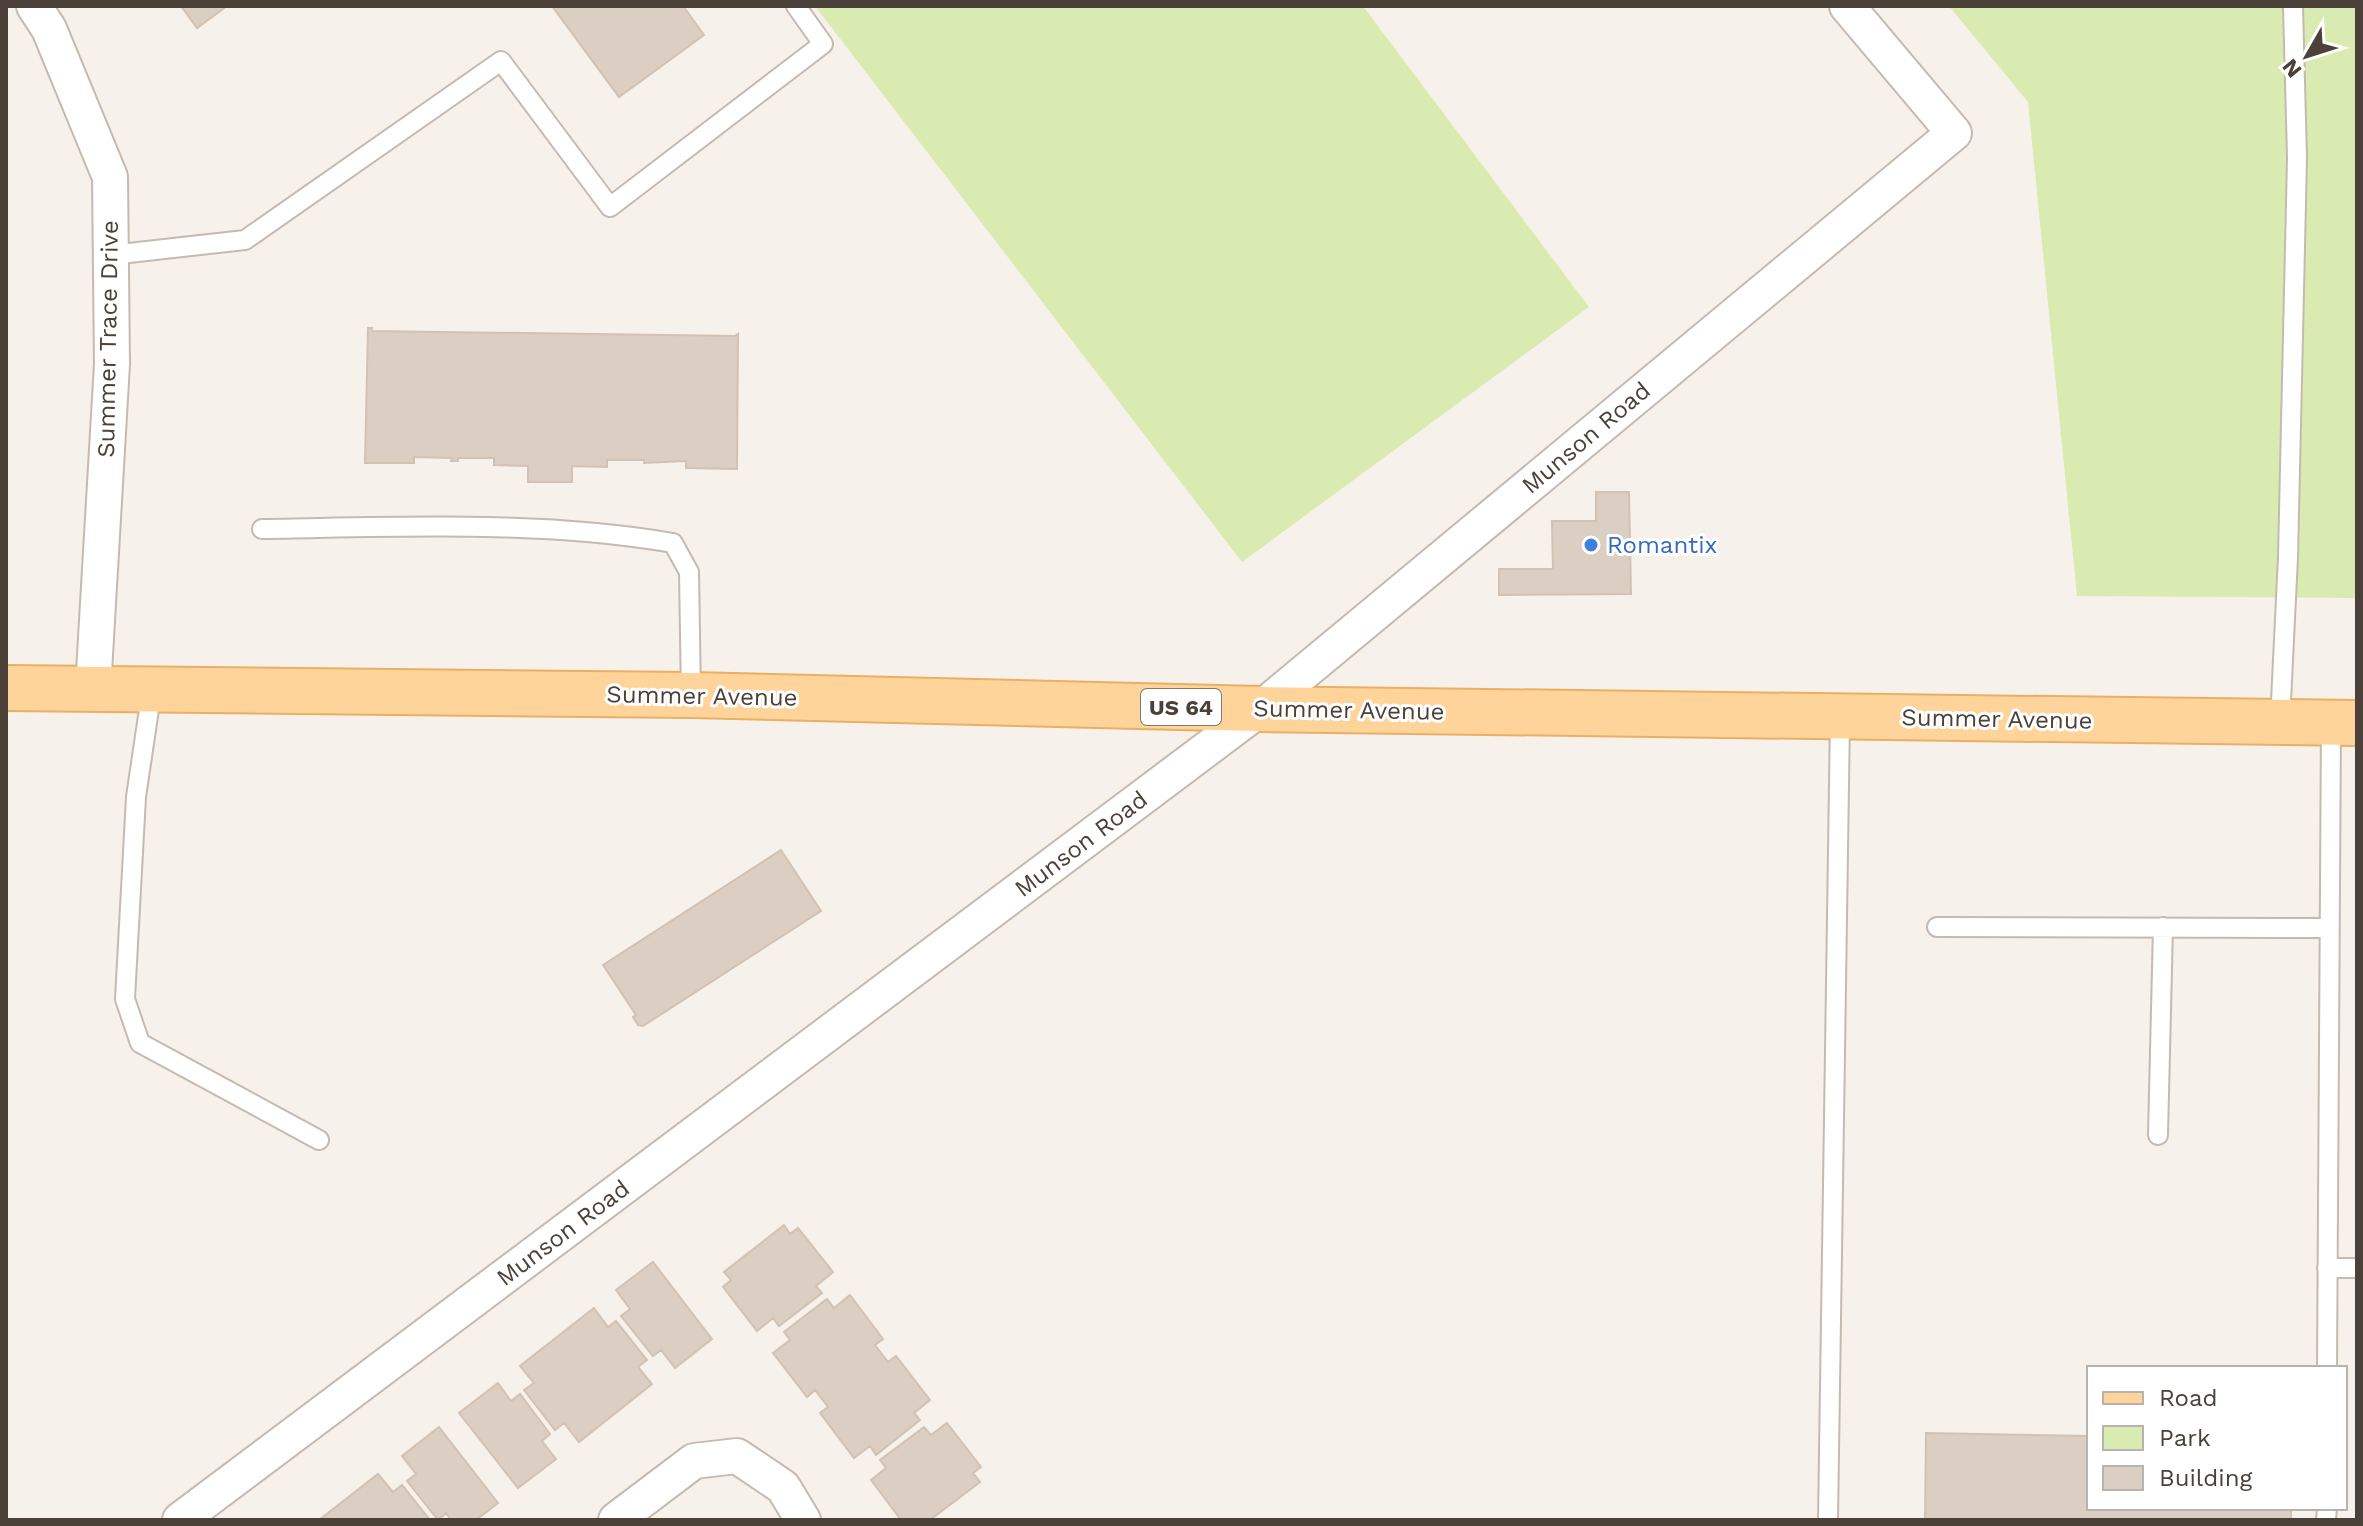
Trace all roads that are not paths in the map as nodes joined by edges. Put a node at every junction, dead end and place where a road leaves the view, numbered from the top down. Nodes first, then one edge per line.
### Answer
1 (34, 6) edge
2 (796, 6) edge
3 (1847, 6) edge
4 (2293, 6) edge
5 (111, 255) junction
6 (262, 529) dead end
7 (6, 688) edge
8 (93, 689) junction
9 (152, 689) junction
10 (691, 695) junction
11 (1260, 709) junction
12 (1840, 717) junction
13 (2280, 722) junction
14 (2344, 723) edge
15 (1937, 927) dead end
16 (2163, 927) junction
17 (2329, 928) junction
18 (2158, 1135) dead end
19 (319, 1140) dead end
20 (2327, 1268) junction
21 (2357, 1268) edge
22 (2327, 1366) edge
23 (180, 1520) edge
24 (616, 1520) edge
25 (803, 1520) edge
26 (1828, 1520) edge

1 - 5 street, Summer Trace Drive
2 - 5 lane
3 - 11 street, Munson Road
4 - 13 lane
5 - 8 street, Summer Trace Drive
6 - 10 lane
7 - 8 main road, Summer Avenue / US 64
8 - 9 main road, Summer Avenue / US 64
9 - 10 main road, Summer Avenue / US 64
9 - 19 lane
10 - 11 main road, Summer Avenue / US 64
11 - 12 main road, Summer Avenue / US 64
11 - 23 street, Munson Road
12 - 13 main road, Summer Avenue / US 64
12 - 26 lane
13 - 14 main road, Summer Avenue / US 64
14 - 17 lane
15 - 16 lane
16 - 17 lane
16 - 18 lane
17 - 20 lane
20 - 21 lane
20 - 22 lane
24 - 25 street

